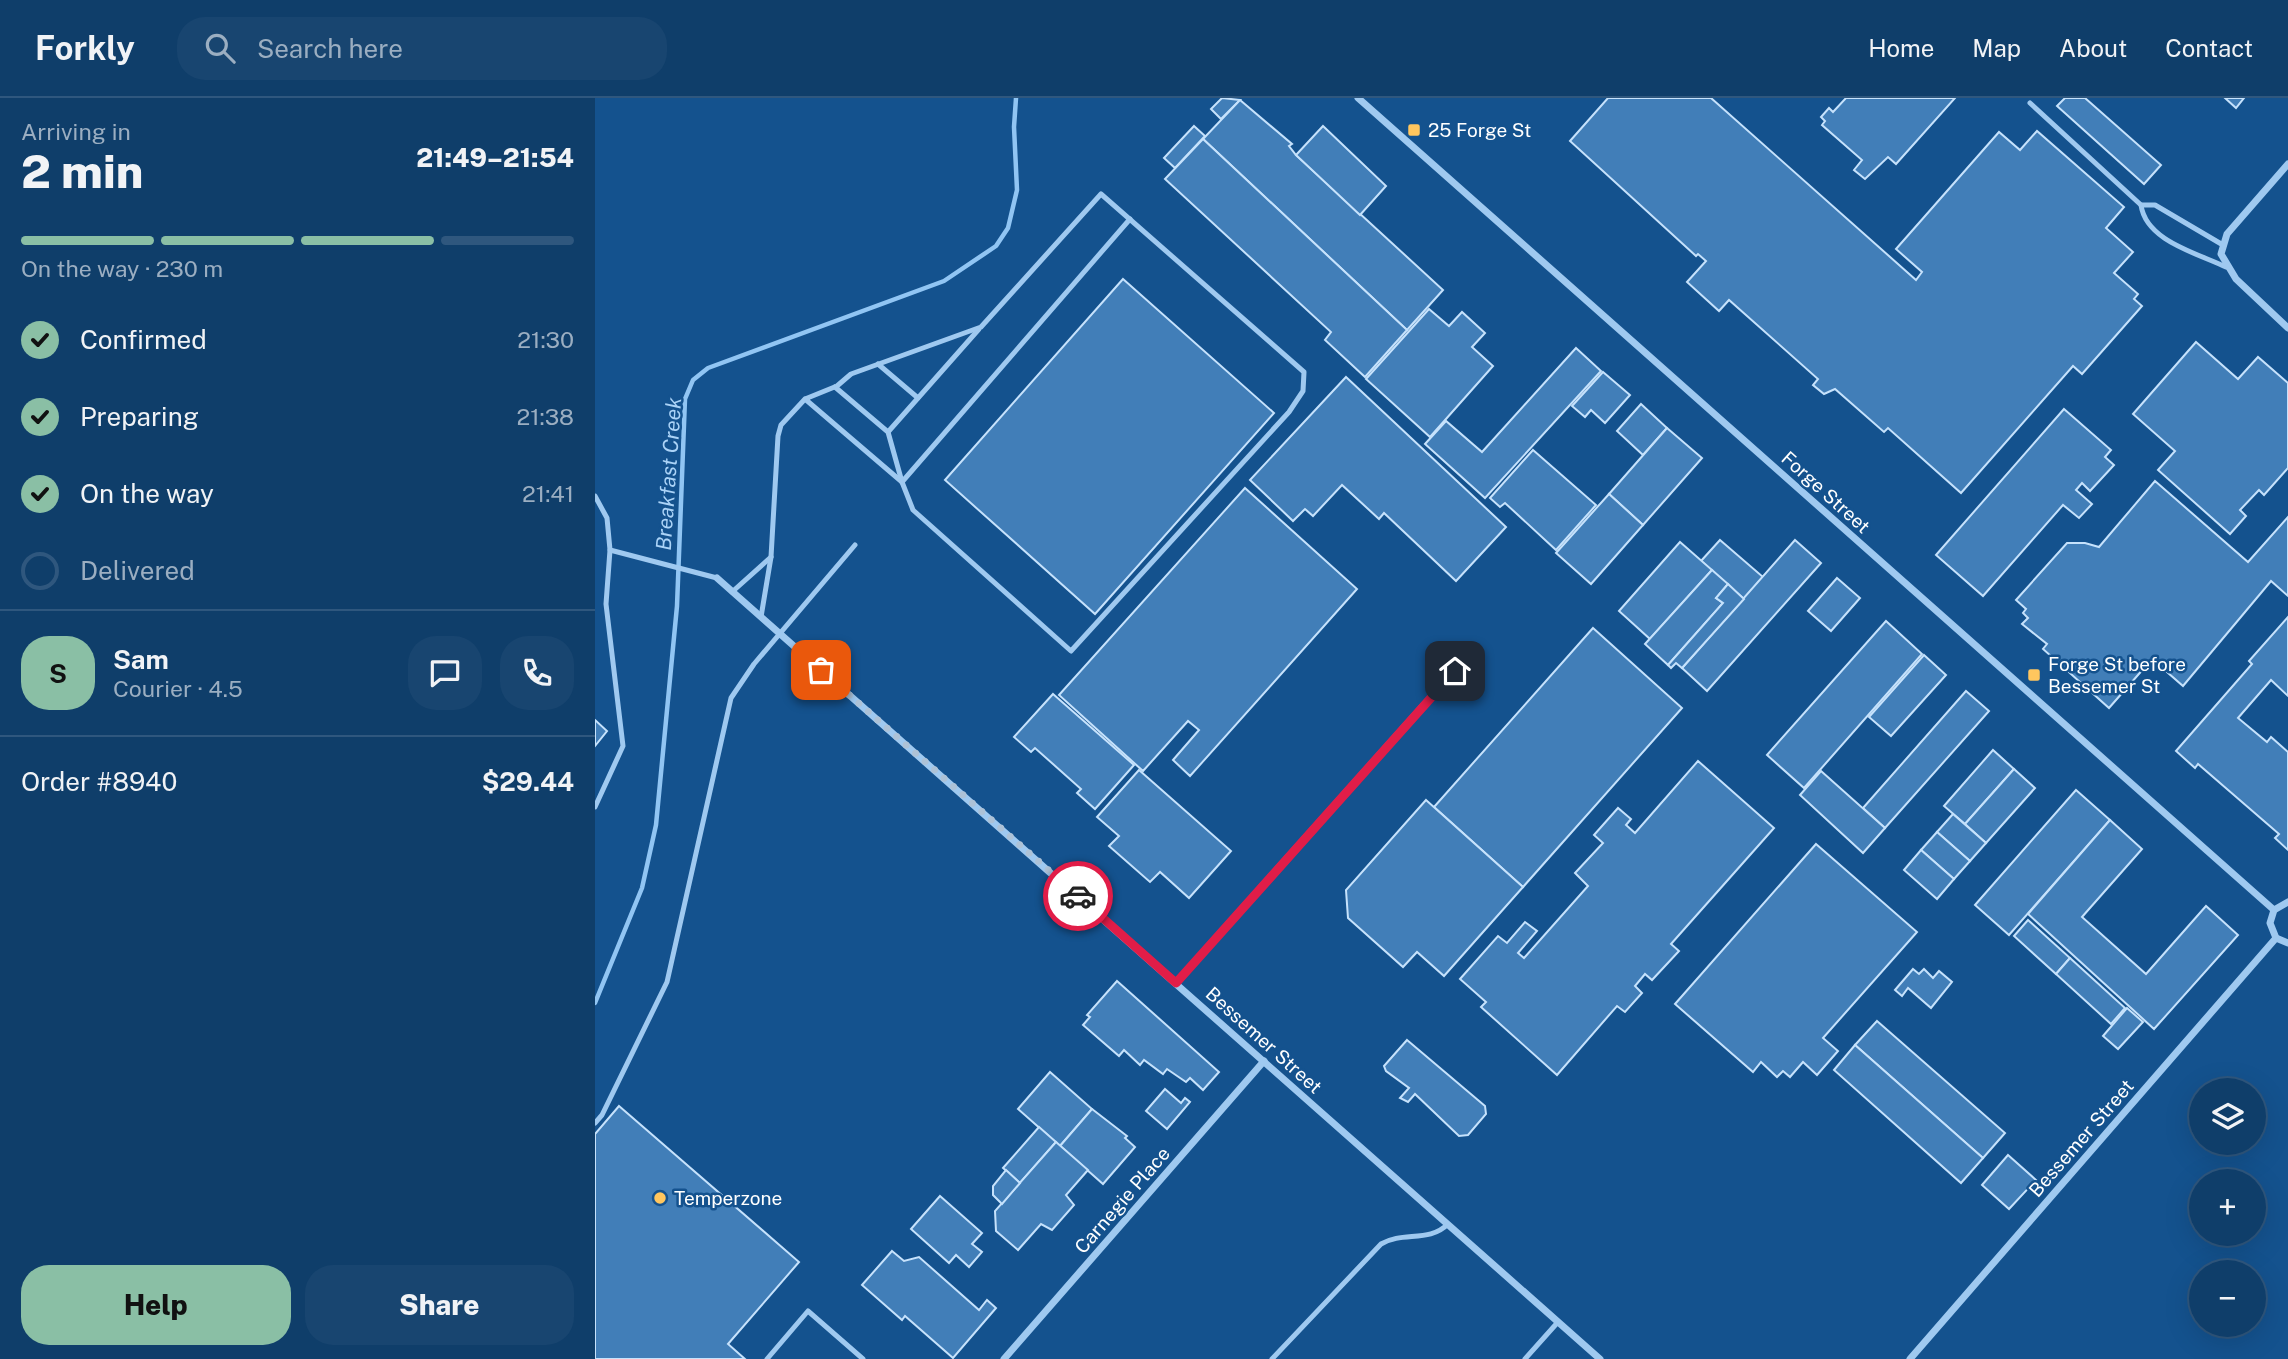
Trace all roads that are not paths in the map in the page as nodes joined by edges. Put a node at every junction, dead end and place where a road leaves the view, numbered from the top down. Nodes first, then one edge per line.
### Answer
1 (1358, 98) edge
2 (2031, 103) dead end
3 (2288, 164) edge
4 (2141, 205) junction
5 (1130, 219) junction
6 (2223, 245) junction
7 (2226, 267) junction
8 (981, 327) junction
9 (2288, 328) edge
10 (878, 364) junction
11 (835, 387) junction
12 (918, 398) junction
13 (805, 399) junction
14 (888, 432) junction
15 (902, 482) junction
16 (595, 496) edge
17 (855, 545) dead end
18 (610, 550) junction
19 (771, 557) junction
20 (717, 578) joint
21 (732, 592) junction
22 (761, 617) junction
23 (780, 634) junction
24 (1473, 650) dead end
25 (595, 807) edge
26 (2288, 902) edge
27 (2274, 910) junction
28 (2276, 938) junction
29 (2288, 943) edge
30 (1176, 983) junction
31 (1264, 1061) junction
32 (595, 1123) edge
33 (1448, 1224) junction
34 (1558, 1322) junction
35 (767, 1359) edge
36 (863, 1359) edge
37 (1004, 1359) edge
38 (1272, 1359) edge
39 (1525, 1359) edge
40 (1600, 1359) edge
41 (1910, 1359) edge

1 - 27 street, Forge Street
2 - 4 lane
3 - 6 street
4 - 6 lane
4 - 7 lane
5 - 8 lane
5 - 15 lane
5 - 15 lane
6 - 7 street
7 - 9 street
8 - 10 lane
8 - 12 lane
10 - 11 lane
10 - 12 lane
11 - 13 lane
11 - 14 lane
12 - 14 lane
13 - 15 lane
13 - 19 lane
14 - 15 lane
16 - 18 lane
17 - 23 lane
18 - 20 lane
18 - 25 lane
19 - 21 lane
19 - 22 lane
20 - 21 street, Bessemer Street
21 - 22 street, Bessemer Street
22 - 23 street, Bessemer Street
23 - 30 street, Bessemer Street
23 - 32 lane
24 - 30 street
26 - 27 street
27 - 28 street
28 - 29 street
28 - 41 street, Bessemer Street
30 - 31 street, Bessemer Street
31 - 33 street, Bessemer Street
31 - 37 street, Carnegie Place
33 - 34 street, Bessemer Street
33 - 38 lane
34 - 39 lane
34 - 40 street, Bessemer Street
35 - 36 lane

